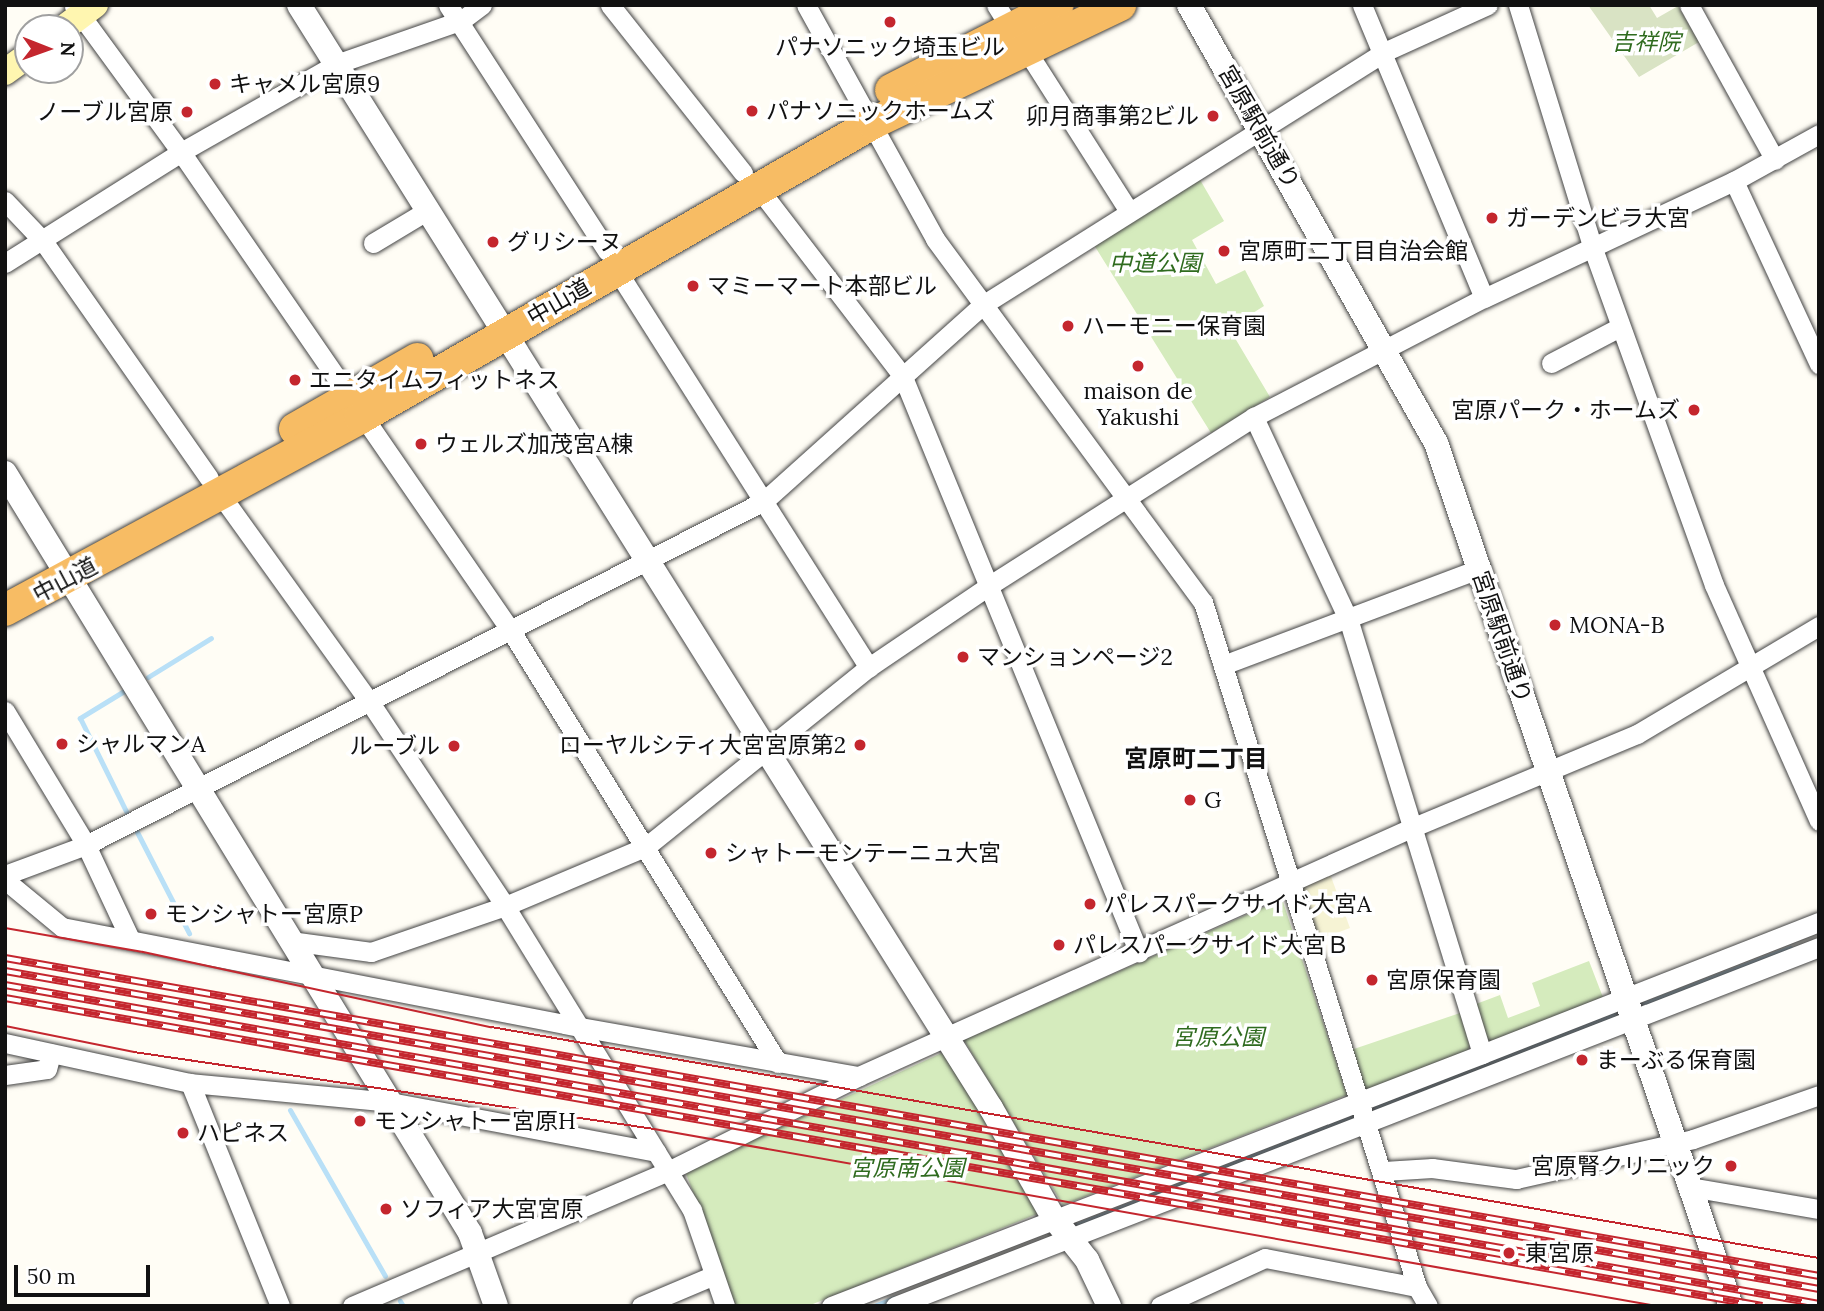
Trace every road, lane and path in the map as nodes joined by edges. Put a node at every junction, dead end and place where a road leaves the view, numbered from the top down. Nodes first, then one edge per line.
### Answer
1 (299, 5) edge
2 (448, 5) edge
3 (482, 5) edge
4 (610, 5) edge
5 (806, 5) edge
6 (1058, 5) edge
7 (1120, 5) edge
8 (1189, 5) edge
9 (1362, 5) edge
10 (1488, 5) edge
11 (1518, 5) edge
12 (1689, 5) edge
13 (84, 19) edge
14 (462, 20) junction
15 (1011, 27) edge
16 (1382, 53) junction
17 (336, 64) junction
18 (867, 115) junction
19 (1260, 127) junction
20 (1819, 134) edge
21 (181, 152) junction
22 (1775, 160) junction
23 (751, 181) junction
24 (1734, 181) junction
25 (5, 201) edge
26 (428, 210) junction
27 (1129, 211) junction
28 (43, 242) junction
29 (373, 243) dead end
30 (1592, 246) junction
31 (612, 260) junction
32 (5, 263) edge
33 (1484, 298) junction
34 (981, 306) junction
35 (500, 324) junction
36 (1620, 327) junction
37 (1383, 348) junction
38 (1551, 363) dead end
39 (1819, 364) edge
40 (903, 377) junction
41 (354, 408) junction
42 (1254, 418) junction
43 (5, 473) edge
44 (215, 486) junction
45 (1125, 498) junction
46 (764, 502) junction
47 (647, 559) junction
48 (1479, 569) junction
49 (65, 570) junction
50 (987, 587) junction
51 (5, 588) edge
52 (5, 610) edge
53 (1348, 619) junction
54 (1819, 626) edge
55 (511, 631) junction
56 (1751, 664) junction
57 (1223, 665) junction
58 (869, 667) junction
59 (371, 704) junction
60 (5, 710) edge
61 (766, 748) junction
62 (1549, 772) junction
63 (197, 787) junction
64 (1819, 821) edge
65 (1411, 828) junction
66 (86, 845) junction
67 (647, 846) junction
68 (5, 877) edge
69 (1288, 884) junction
70 (505, 906) junction
71 (1819, 922) edge
72 (129, 937) junction
73 (290, 941) junction
74 (1819, 947) edge
75 (1139, 953) junction
76 (317, 977) junction
77 (1629, 1007) junction
78 (580, 1027) junction
79 (946, 1037) junction
80 (5, 1044) edge
81 (51, 1054) junction
82 (1482, 1054) junction
83 (778, 1063) junction
84 (5, 1075) edge
85 (859, 1076) junction
86 (190, 1083) junction
87 (1819, 1095) edge
88 (390, 1102) junction
89 (1363, 1111) junction
90 (1675, 1143) junction
91 (656, 1152) junction
92 (668, 1171) junction
93 (1384, 1171) junction
94 (1690, 1187) junction
95 (1819, 1209) edge
96 (1063, 1228) junction
97 (476, 1249) junction
98 (714, 1275) junction
99 (1417, 1287) junction
100 (871, 1297) edge
101 (280, 1306) edge
102 (352, 1306) edge
103 (496, 1306) edge
104 (641, 1306) edge
105 (725, 1306) edge
106 (831, 1306) edge
107 (895, 1306) edge
108 (1109, 1306) edge
109 (1160, 1306) edge
110 (1429, 1306) edge
111 (1731, 1306) edge

1 - 17 street
2 - 14 street
3 - 14 street
4 - 23 street
5 - 18 street
6 - 15 highway, 中山道
7 - 15 highway, 中山道
8 - 19 street, 宮原駅前通り
9 - 16 street
10 - 16 street
11 - 30 street
12 - 22 street
13 - 21 street
14 - 17 street
14 - 31 street
15 - 18 highway, 中山道
15 - 27 street
16 - 19 street
16 - 33 street
17 - 21 street
17 - 26 street
18 - 23 highway, 中山道
18 - 34 street
19 - 27 street
19 - 37 street, 宮原駅前通り
20 - 22 street
21 - 28 street
21 - 41 street
22 - 24 street
23 - 31 highway, 中山道
23 - 40 street
24 - 30 street
24 - 39 street
25 - 28 street
26 - 29 street
26 - 35 street
27 - 34 street
28 - 32 street
28 - 44 street
30 - 33 street
30 - 36 street
31 - 35 highway, 中山道
31 - 46 street
33 - 37 street
34 - 40 street
34 - 45 street
35 - 41 highway, 中山道
35 - 47 street
36 - 38 street
36 - 56 street
37 - 42 street
37 - 48 street, 宮原駅前通り
40 - 46 street
40 - 50 street
41 - 44 highway, 中山道
41 - 55 street
42 - 45 street
42 - 53 street
43 - 49 street
44 - 49 highway, 中山道
44 - 59 street
45 - 50 street
45 - 57 street
46 - 47 street
46 - 58 street
47 - 55 street
47 - 61 street
48 - 53 street
48 - 62 street, 宮原駅前通り
49 - 51 highway, 中山道
49 - 52 highway, 中山道
49 - 63 street
50 - 58 street
50 - 75 street
53 - 57 street
53 - 65 street
54 - 56 street
55 - 59 street
55 - 67 street
56 - 62 street
56 - 64 street
57 - 69 street
58 - 61 street
59 - 63 street
59 - 70 street
60 - 66 street
61 - 67 street
61 - 79 street
62 - 65 street
62 - 77 street, 宮原駅前通り
63 - 66 street
63 - 73 street
65 - 69 street
65 - 82 street
66 - 68 street
66 - 72 street
67 - 70 street
67 - 83 street
68 - 72 street
69 - 75 street
69 - 89 street
70 - 73 street
70 - 78 street
71 - 77 street
72 - 76 street
73 - 76 street
74 - 77 street
75 - 79 street
76 - 78 street
76 - 88 street
77 - 82 street
77 - 89 street
77 - 90 street, 宮原駅前通り
78 - 83 street
78 - 91 street
79 - 85 street
79 - 96 street
80 - 81 street
81 - 84 street
81 - 86 street
82 - 89 street
83 - 85 street
85 - 92 street
86 - 88 street
86 - 101 street
87 - 90 street
88 - 91 street
88 - 97 street
89 - 93 street
89 - 96 street
89 - 96 street
90 - 93 street
90 - 94 street, 宮原駅前通り
91 - 92 street
92 - 97 street
92 - 98 street
93 - 99 street
94 - 95 street
94 - 111 street, 宮原駅前通り
96 - 100 street
96 - 107 street
96 - 108 street
97 - 102 street
97 - 103 street
98 - 104 street
98 - 105 street
99 - 109 street
99 - 110 street
100 - 106 street

